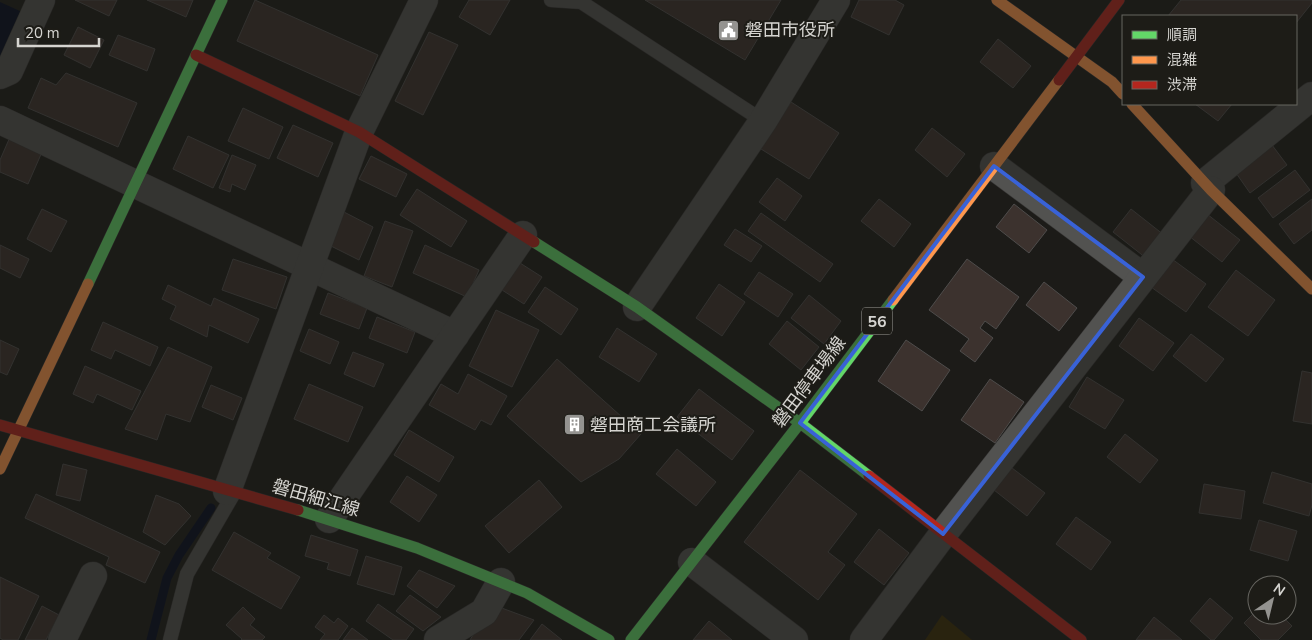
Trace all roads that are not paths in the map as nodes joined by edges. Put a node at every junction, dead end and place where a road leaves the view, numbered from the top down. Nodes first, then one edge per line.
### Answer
1 (41, 0) edge
2 (222, 0) edge
3 (424, 0) edge
4 (551, 0) edge
5 (836, 0) edge
6 (997, 0) edge
7 (1119, 0) edge
8 (196, 55) junction
9 (1076, 57) junction
10 (0, 75) edge
11 (1122, 93) edge
12 (1312, 96) edge
13 (1133, 105) edge
14 (0, 120) edge
15 (764, 121) junction
16 (359, 132) junction
17 (994, 166) junction
18 (135, 184) junction
19 (1208, 186) junction
20 (523, 235) junction
21 (310, 267) junction
22 (1143, 277) junction
23 (1312, 288) edge
24 (637, 307) junction
25 (455, 335) junction
26 (800, 423) junction
27 (0, 425) edge
28 (17, 430) junction
29 (0, 469) edge
30 (230, 492) junction
31 (329, 519) junction
32 (943, 534) junction
33 (692, 562) junction
34 (93, 576) dead end
35 (501, 582) junction
36 (62, 640) edge
37 (170, 640) edge
38 (438, 640) edge
39 (609, 640) edge
40 (631, 640) edge
41 (794, 640) edge
42 (864, 640) edge
43 (1081, 640) edge

1 - 10 street
2 - 8 street
3 - 16 street
4 - 15 lane
5 - 15 street
6 - 9 street
7 - 9 street, 磐田停車場線 / 56
8 - 16 street
8 - 18 street
9 - 11 street
9 - 17 street, 磐田停車場線 / 56
12 - 19 street
13 - 19 street
14 - 18 street
15 - 24 street
16 - 20 street
16 - 21 street
17 - 22 street
17 - 26 street, 磐田停車場線 / 56
18 - 21 street
18 - 28 street
19 - 22 street
19 - 23 street
20 - 24 street
20 - 25 street
21 - 25 street
21 - 30 street
22 - 32 street
24 - 26 street
25 - 31 street
26 - 32 street
26 - 33 street, 磐田停車場線 / 56
27 - 28 street, 磐田細江線
28 - 29 street
28 - 30 street, 磐田細江線
30 - 31 street, 磐田細江線
30 - 37 lane
31 - 35 street, 磐田細江線
32 - 42 street
32 - 43 street
33 - 40 street, 磐田停車場線 / 56
33 - 41 street
34 - 36 street
35 - 38 street
35 - 39 street, 磐田細江線

